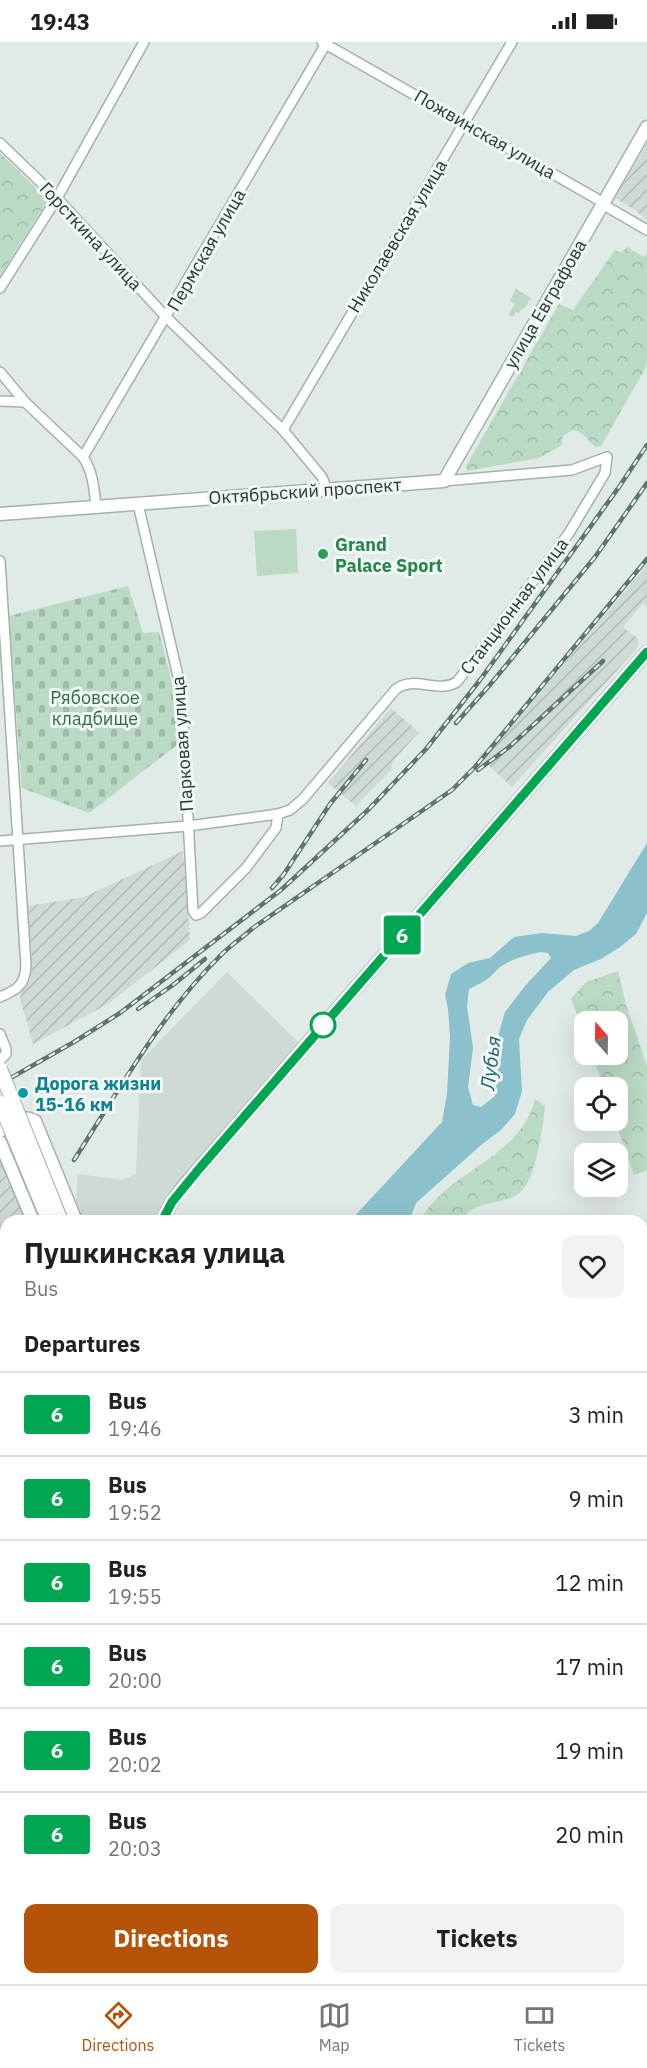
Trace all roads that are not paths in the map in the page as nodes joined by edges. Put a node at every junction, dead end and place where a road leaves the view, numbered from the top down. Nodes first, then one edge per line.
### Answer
1 (144, 42) edge
2 (512, 42) edge
3 (324, 43) edge
4 (466, 122) junction
5 (647, 127) edge
6 (0, 142) edge
7 (57, 198) junction
8 (603, 203) junction
9 (647, 230) edge
10 (0, 288) edge
11 (166, 317) junction
12 (0, 372) edge
13 (0, 401) edge
14 (25, 402) junction
15 (283, 430) junction
16 (83, 456) junction
17 (607, 457) joint
18 (444, 481) junction
19 (327, 489) junction
20 (138, 504) junction
21 (96, 507) junction
22 (0, 514) edge
23 (0, 561) edge
24 (647, 652) edge
25 (4, 679) edge
26 (278, 814) junction
27 (188, 826) junction
28 (19, 840) junction
29 (0, 841) edge
30 (2, 996) edge
31 (0, 1034) edge
32 (0, 1060) edge
33 (0, 1069) edge
34 (0, 1103) edge
35 (0, 1131) edge
36 (0, 1142) edge
37 (30, 1215) edge
38 (47, 1215) edge
39 (59, 1215) edge
40 (74, 1215) edge
41 (165, 1215) edge

1 - 7 street
2 - 4 street, Николаевская улица
3 - 4 street, Пожвинская улица
3 - 11 street, Пермская улица
4 - 8 street, Пожвинская улица
4 - 15 street, Николаевская улица
5 - 8 street, улица Евграфова
6 - 7 street, Горсткина улица
7 - 10 street
7 - 11 street, Горсткина улица
8 - 9 street, Пожвинская улица
8 - 18 street, улица Евграфова
11 - 15 street, Горсткина улица
11 - 16 street, Пермская улица
12 - 14 street
13 - 14 street
14 - 16 street
15 - 19 street, Горсткина улица
16 - 21 street
17 - 18 street, Октябрьский проспект
17 - 26 street, Станционная улица
18 - 19 street, Октябрьский проспект
19 - 20 street, Октябрьский проспект
20 - 21 street, Октябрьский проспект
20 - 27 street, Парковая улица
21 - 22 street, Октябрьский проспект
23 - 25 street
24 - 41 street
25 - 28 street
26 - 27 street
26 - 27 street, Парковая улица
27 - 28 street
28 - 29 street
28 - 30 street
31 - 32 street
33 - 39 main road, bridge
34 - 38 main road, bridge
35 - 40 street
36 - 37 street

